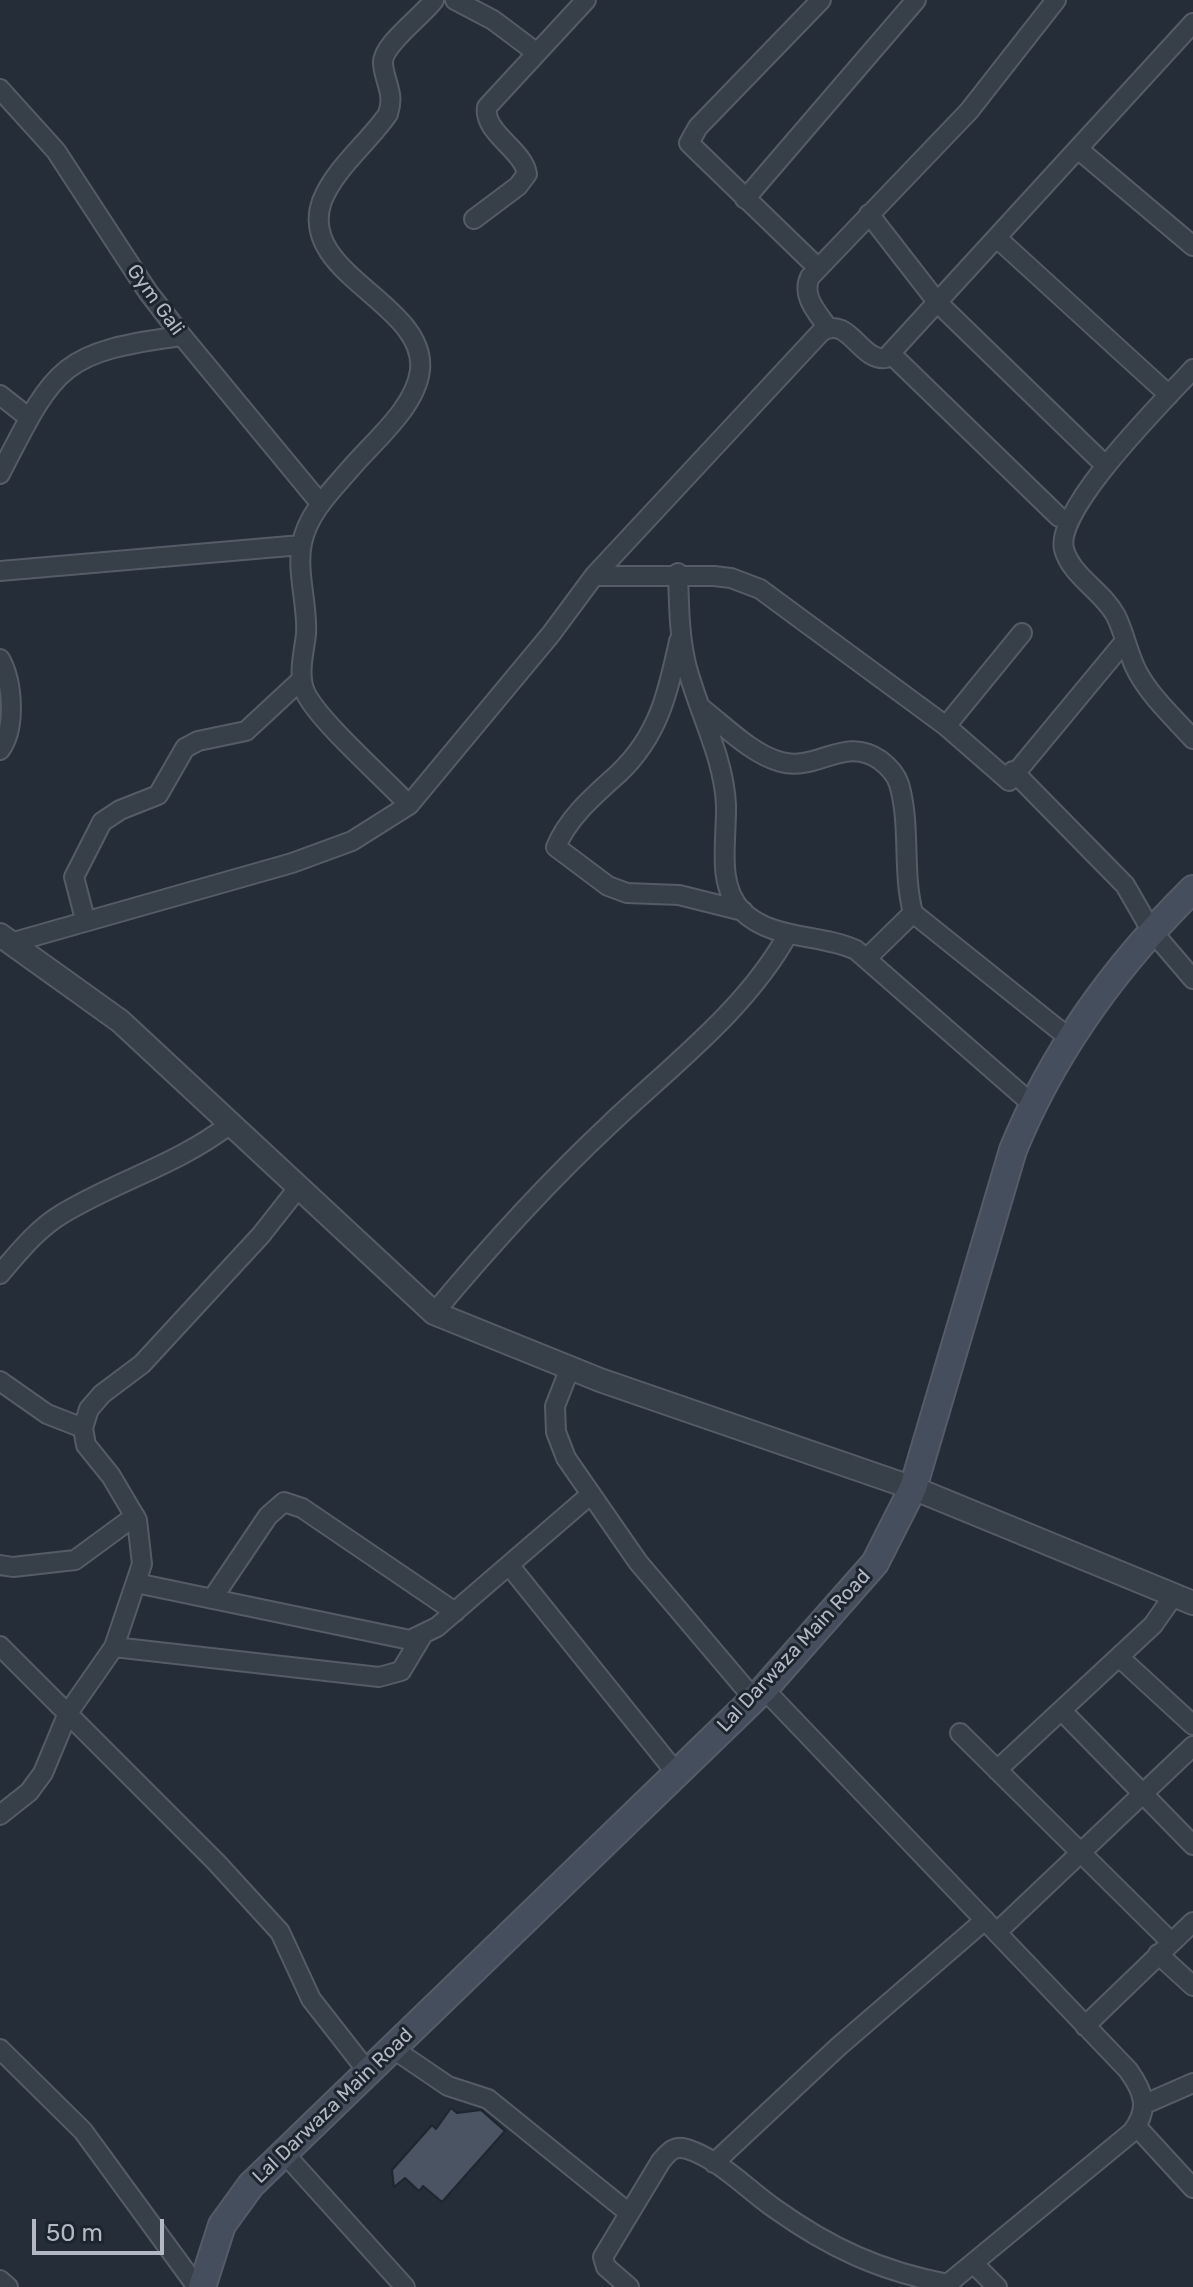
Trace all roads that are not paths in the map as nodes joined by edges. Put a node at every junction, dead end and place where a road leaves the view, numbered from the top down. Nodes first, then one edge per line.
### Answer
1 (434, 0) edge
2 (455, 0) edge
3 (586, 0) edge
4 (821, 0) edge
5 (916, 0) edge
6 (1056, 0) edge
7 (1193, 23) edge
8 (537, 53) junction
9 (0, 89) edge
10 (1078, 149) junction
11 (745, 199) junction
12 (869, 214) junction
13 (474, 219) dead end
14 (997, 238) junction
15 (1193, 246) edge
16 (817, 267) junction
17 (938, 303) junction
18 (828, 328) junction
19 (182, 336) junction
20 (891, 354) junction
21 (1193, 369) edge
22 (0, 395) edge
23 (1169, 395) junction
24 (28, 417) junction
25 (1106, 466) junction
26 (0, 474) edge
27 (320, 503) junction
28 (1059, 517) dead end
29 (301, 545) junction
30 (0, 571) edge
31 (678, 573) junction
32 (594, 576) junction
33 (1022, 633) dead end
34 (680, 634) junction
35 (1125, 641) junction
36 (0, 659) edge
37 (302, 679) junction
38 (700, 707) junction
39 (946, 726) junction
40 (1193, 739) edge
41 (0, 750) edge
42 (1015, 773) junction
43 (409, 805) junction
44 (1193, 889) edge
45 (743, 911) junction
46 (913, 913) junction
47 (85, 919) junction
48 (1151, 930) junction
49 (788, 934) junction
50 (7, 939) edge
51 (867, 958) junction
52 (1193, 979) edge
53 (1069, 1038) junction
54 (1032, 1104) junction
55 (230, 1124) junction
56 (298, 1188) junction
57 (0, 1274) edge
58 (434, 1313) junction
59 (570, 1368) junction
60 (0, 1381) edge
61 (83, 1428) junction
62 (913, 1488) junction
63 (590, 1495) junction
64 (135, 1516) junction
65 (0, 1565) edge
66 (509, 1565) junction
67 (136, 1583) junction
68 (212, 1599) junction
69 (1184, 1599) edge
70 (455, 1612) junction
71 (422, 1636) junction
72 (0, 1646) edge
73 (114, 1647) junction
74 (1119, 1657) junction
75 (759, 1694) junction
76 (1062, 1711) junction
77 (68, 1713) junction
78 (1193, 1725) edge
79 (960, 1733) dead end
80 (1193, 1746) edge
81 (997, 1770) junction
82 (677, 1774) junction
83 (1143, 1793) junction
84 (0, 1815) edge
85 (1193, 1845) edge
86 (1081, 1853) junction
87 (1193, 1922) edge
88 (991, 1926) junction
89 (1164, 1948) junction
90 (1193, 1986) edge
91 (1085, 2026) junction
92 (392, 2048) junction
93 (0, 2050) edge
94 (368, 2072) junction
95 (1193, 2083) edge
96 (1145, 2104) junction
97 (1136, 2126) junction
98 (284, 2153) junction
99 (714, 2163) junction
100 (1193, 2188) edge
101 (629, 2213) junction
102 (973, 2263) junction
103 (0, 2280) edge
104 (946, 2285) edge
105 (8, 2287) edge
106 (199, 2287) edge
107 (405, 2287) edge
108 (629, 2287) edge
109 (997, 2287) edge

1 - 27 street
2 - 8 street
3 - 8 street
4 - 11 street
5 - 11 street
6 - 12 street
7 - 10 street
8 - 13 street
9 - 19 street, Gym Gali
10 - 14 street
10 - 15 street
11 - 16 street
12 - 16 street
12 - 17 street
14 - 17 street
14 - 23 street
16 - 18 street
17 - 20 street
17 - 25 street
18 - 20 street
18 - 32 street
19 - 24 street
19 - 27 street, Gym Gali
20 - 28 street
21 - 23 street
22 - 24 street
23 - 25 street
24 - 26 street
25 - 35 street
27 - 29 street
29 - 30 street
29 - 37 street
31 - 32 street
31 - 34 street
31 - 39 street
32 - 43 street
33 - 39 street
34 - 38 street
34 - 45 street
35 - 40 street
35 - 42 street
36 - 41 street
37 - 43 street
37 - 47 street
38 - 45 street
38 - 46 street
39 - 42 street
42 - 48 street
43 - 47 street
44 - 48 main road, Lal Darwaza Main Road
45 - 49 street
46 - 51 street
46 - 53 street
47 - 50 street
48 - 52 street
48 - 53 main road, Lal Darwaza Main Road
49 - 51 street
49 - 58 street
50 - 55 street
51 - 54 street
53 - 54 main road, Lal Darwaza Main Road
54 - 62 main road, Lal Darwaza Main Road
55 - 56 street
55 - 57 street
56 - 58 street
56 - 61 street
58 - 59 street
59 - 62 street
59 - 63 street
60 - 61 street
61 - 64 street
62 - 69 street
62 - 75 main road, Lal Darwaza Main Road
63 - 66 street
63 - 75 street
64 - 65 street
64 - 67 street
66 - 70 street
66 - 82 street
67 - 68 street
67 - 73 street
68 - 70 street
68 - 71 street
69 - 74 street
70 - 71 street
71 - 73 street
72 - 77 street
73 - 77 street
74 - 76 street
74 - 78 street
75 - 82 main road, Lal Darwaza Main Road
75 - 88 street
76 - 81 street
76 - 83 street
77 - 84 street
77 - 94 street
79 - 81 street
80 - 83 street
81 - 86 street
82 - 92 main road, Lal Darwaza Main Road
83 - 85 street
83 - 86 street
86 - 88 street
86 - 89 street
87 - 89 street
88 - 91 street
88 - 99 street
89 - 90 street
89 - 91 street
91 - 96 street
92 - 94 main road, Lal Darwaza Main Road
92 - 101 street
93 - 106 street
94 - 98 main road, Lal Darwaza Main Road
95 - 96 street
96 - 97 street
97 - 100 street
97 - 102 street
98 - 106 main road, Lal Darwaza Main Road
98 - 107 street
99 - 101 street
99 - 104 street
101 - 108 street
102 - 104 street
102 - 109 street
103 - 105 street

